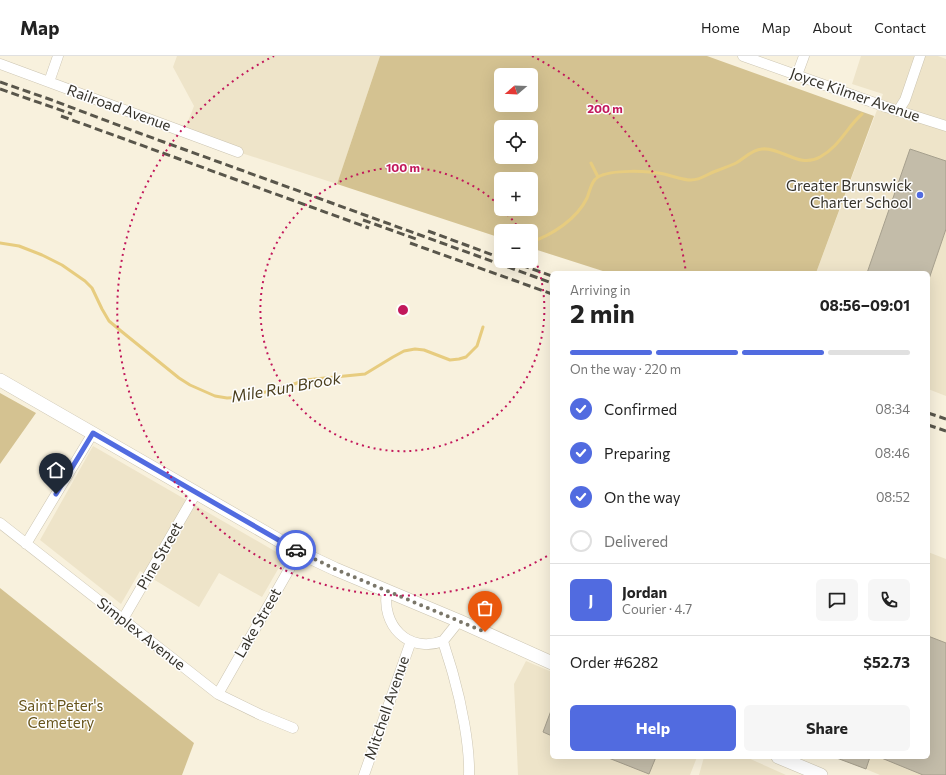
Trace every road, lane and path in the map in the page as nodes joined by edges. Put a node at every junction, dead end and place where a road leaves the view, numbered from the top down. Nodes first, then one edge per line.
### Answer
1 (58, 56) edge
2 (743, 56) edge
3 (804, 56) edge
4 (920, 56) edge
5 (0, 64) edge
6 (797, 75) junction
7 (49, 82) junction
8 (898, 111) junction
9 (946, 126) edge
10 (238, 152) dead end
11 (0, 380) edge
12 (93, 433) junction
13 (196, 493) junction
14 (0, 523) edge
15 (26, 544) junction
16 (299, 552) junction
17 (387, 591) junction
18 (123, 619) junction
19 (459, 621) junction
20 (411, 641) junction
21 (443, 641) junction
22 (550, 662) edge
23 (218, 694) junction
24 (293, 728) dead end
25 (783, 759) edge
26 (364, 775) edge
27 (469, 775) edge
28 (821, 775) edge

1 - 7 street
2 - 6 street, Joyce Kilmer Avenue
3 - 6 street
4 - 8 street
5 - 7 street, Railroad Avenue
6 - 8 street, Joyce Kilmer Avenue
7 - 10 street, Railroad Avenue
8 - 9 street, Joyce Kilmer Avenue
11 - 12 street
12 - 13 street
12 - 15 street
13 - 16 street
13 - 18 street, Pine Street
14 - 15 street, Simplex Avenue
15 - 18 street, Simplex Avenue
16 - 17 street
16 - 23 street, Lake Street
17 - 19 street
17 - 20 street
18 - 23 street, Simplex Avenue
19 - 21 street
19 - 22 street
20 - 21 street
20 - 26 street, Mitchell Avenue
21 - 27 street
23 - 24 street, Simplex Avenue
25 - 28 street

